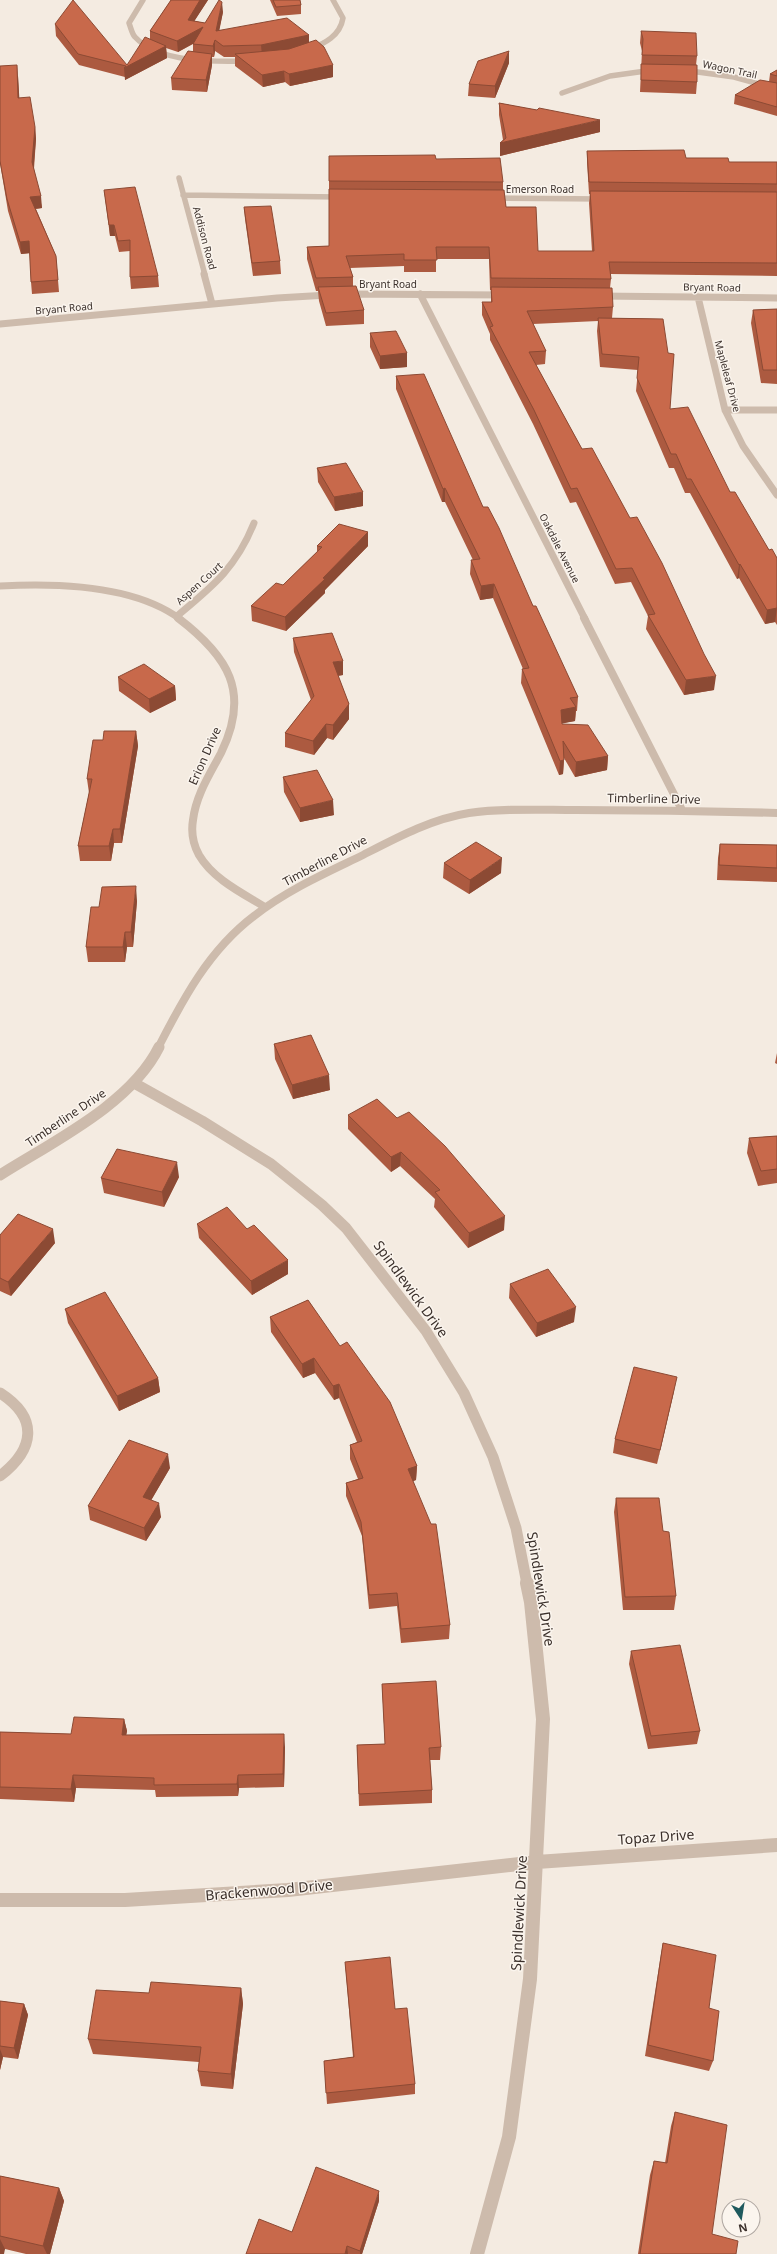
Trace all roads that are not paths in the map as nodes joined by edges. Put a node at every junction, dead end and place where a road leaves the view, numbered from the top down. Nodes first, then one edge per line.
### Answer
1 (143, 0) edge
2 (333, 0) edge
3 (303, 52) edge
4 (255, 61) edge
5 (658, 70) edge
6 (673, 70) edge
7 (777, 89) edge
8 (562, 93) dead end
9 (178, 178) dead end
10 (183, 195) junction
11 (350, 197) edge
12 (484, 198) edge
13 (611, 199) edge
14 (420, 294) junction
15 (515, 295) edge
16 (595, 296) edge
17 (698, 297) junction
18 (777, 298) edge
19 (212, 304) junction
20 (0, 323) edge
21 (724, 410) junction
22 (777, 410) edge
23 (777, 495) edge
24 (254, 523) dead end
25 (0, 586) edge
26 (177, 616) junction
27 (682, 810) junction
28 (777, 813) edge
29 (264, 908) junction
30 (134, 1083) junction
31 (0, 1175) edge
32 (0, 1393) edge
33 (0, 1476) edge
34 (777, 1845) edge
35 (537, 1862) junction
36 (0, 1900) edge
37 (477, 2254) edge

1 - 4 street
2 - 3 street
5 - 8 street
6 - 7 street, Wagon Trail
9 - 10 street, Addison Road
10 - 11 street
10 - 19 street, Addison Road
12 - 13 street, Emerson Road
14 - 15 street, Bryant Road
14 - 19 street, Bryant Road
14 - 27 street, Oakdale Avenue
16 - 17 street, Bryant Road
17 - 18 street, Bryant Road
17 - 21 street, Mapleleaf Drive
19 - 20 street, Bryant Road
21 - 22 street
21 - 23 street, Mapleleaf Drive
24 - 26 street, Aspen Court
25 - 26 street, Erion Drive
26 - 29 street, Erion Drive
27 - 28 street, Timberline Drive
27 - 29 street, Timberline Drive
29 - 30 street, Timberline Drive
30 - 31 street, Timberline Drive
30 - 35 street, Spindlewick Drive
32 - 33 street
34 - 35 street, Topaz Drive
35 - 36 street, Brackenwood Drive
35 - 37 street, Spindlewick Drive

